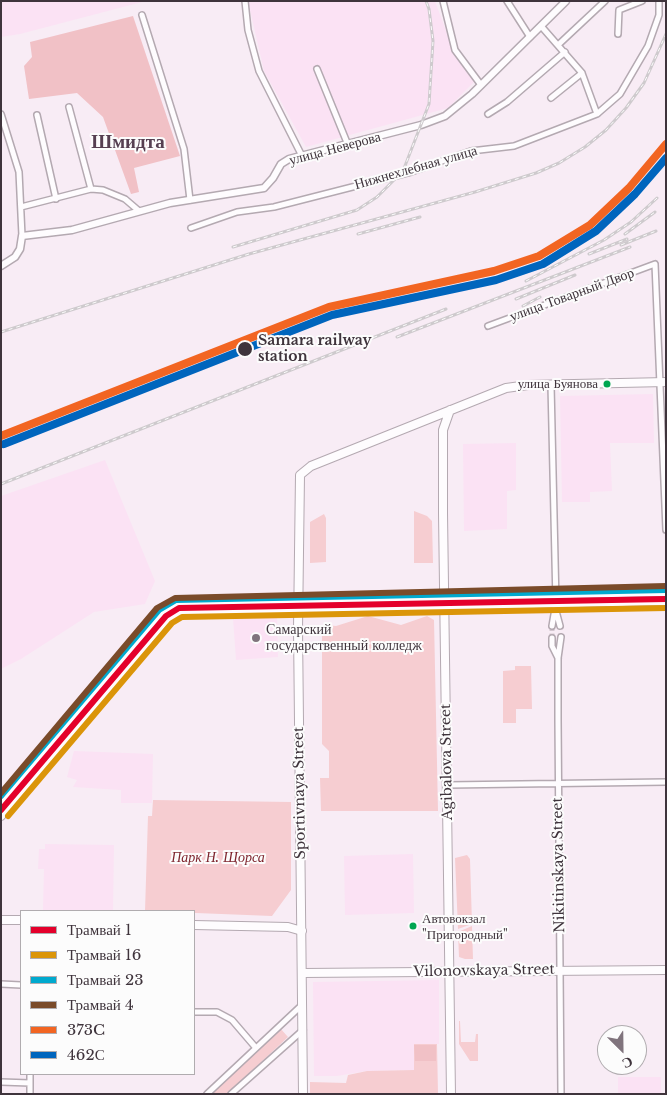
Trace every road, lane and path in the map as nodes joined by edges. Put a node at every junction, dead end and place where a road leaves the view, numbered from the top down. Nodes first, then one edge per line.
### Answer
1 (245, 1) edge
2 (443, 1) edge
3 (507, 1) edge
4 (605, 1) edge
5 (642, 1) edge
6 (659, 1) edge
7 (563, 2) edge
8 (142, 15) dead end
9 (541, 26) junction
10 (618, 34) dead end
11 (530, 37) junction
12 (558, 44) junction
13 (565, 52) junction
14 (317, 69) dead end
15 (582, 73) junction
16 (481, 85) junction
17 (551, 98) dead end
18 (69, 107) dead end
19 (1, 114) edge
20 (488, 114) dead end
21 (597, 114) junction
22 (37, 115) dead end
23 (4, 131) edge
24 (348, 146) junction
25 (302, 156) junction
26 (91, 189) junction
27 (56, 199) junction
28 (190, 200) junction
29 (21, 207) junction
30 (139, 211) junction
31 (191, 228) dead end
32 (22, 236) junction
33 (1, 266) edge
34 (488, 326) dead end
35 (663, 382) edge
36 (551, 385) junction
37 (450, 410) junction
38 (426, 419) junction
39 (443, 430) junction
40 (666, 530) edge
41 (666, 592) edge
42 (555, 594) junction
43 (444, 596) junction
44 (666, 601) edge
45 (299, 604) junction
46 (444, 605) junction
47 (556, 606) junction
48 (552, 626) tunnel mouth
49 (560, 626) tunnel mouth
50 (561, 637) dead end
51 (552, 638) tunnel mouth
52 (558, 658) junction
53 (666, 782) edge
54 (558, 784) junction
55 (448, 785) junction
56 (1, 801) edge
57 (1, 816) edge
58 (1, 920) edge
59 (20, 920) edge
60 (195, 925) edge
61 (302, 931) junction
62 (560, 970) junction
63 (666, 970) edge
64 (449, 971) junction
65 (302, 973) junction
66 (1, 984) edge
67 (20, 984) edge
68 (303, 1004) junction
69 (195, 1012) edge
70 (303, 1030) junction
71 (256, 1048) junction
72 (30, 1075) edge
73 (1, 1082) edge
74 (30, 1083) junction
75 (30, 1094) edge
76 (207, 1094) edge
77 (231, 1094) edge
78 (302, 1094) edge
79 (451, 1094) edge
80 (561, 1094) edge

1 - 25 street
2 - 16 street
3 - 11 street
4 - 12 street
5 - 10 street
6 - 21 street, Нижнехлебная улица
7 - 9 street, улица Неверова
8 - 28 street
9 - 11 street, улица Неверова
9 - 12 street
11 - 16 street, улица Неверова
12 - 13 street
13 - 15 street
13 - 20 street
14 - 24 street
15 - 17 street
15 - 21 street
16 - 24 street, улица Неверова
18 - 26 street
19 - 23 street
21 - 31 street, Нижнехлебная улица
22 - 27 street
23 - 29 street
24 - 25 street, улица Неверова
25 - 28 street, улица Неверова
26 - 27 street
26 - 30 street
27 - 29 street
28 - 30 street, улица Неверова
29 - 32 street
30 - 32 street, улица Неверова
32 - 33 street
34 - 35 street, улица Товарный Двор
35 - 36 main road, Sportivnaya Street
35 - 40 street
36 - 37 main road, Sportivnaya Street
36 - 42 street
37 - 38 main road, Sportivnaya Street
37 - 39 main road, Agibalova Street
38 - 39 main road
38 - 45 main road, Sportivnaya Street
39 - 43 main road, Agibalova Street
41 - 42 main road
42 - 43 main road
42 - 47 street
43 - 45 main road
43 - 46 main road, Agibalova Street
44 - 47 main road
45 - 46 main road
45 - 56 main road
45 - 57 main road
45 - 61 main road, Sportivnaya Street
46 - 47 main road
46 - 55 main road, Agibalova Street
47 - 48 street
47 - 49 street
50 - 52 street
51 - 52 street, Nikitinskaya Street
52 - 54 street, Nikitinskaya Street
53 - 54 street
54 - 55 street
54 - 62 street, Nikitinskaya Street
55 - 64 main road, Agibalova Street
58 - 59 main road
60 - 61 main road
61 - 65 main road, Sportivnaya Street
62 - 63 main road, Vilonovskaya Street
62 - 64 main road, Vilonovskaya Street
62 - 80 street, Nikitinskaya Street
64 - 65 main road, Vilonovskaya Street
64 - 79 main road, Agibalova Street
65 - 68 main road, Sportivnaya Street
66 - 67 street
68 - 70 main road, Sportivnaya Street
68 - 71 street
69 - 71 street
70 - 77 street
70 - 78 main road, Sportivnaya Street
71 - 76 street
72 - 74 street
73 - 74 street
74 - 75 street

